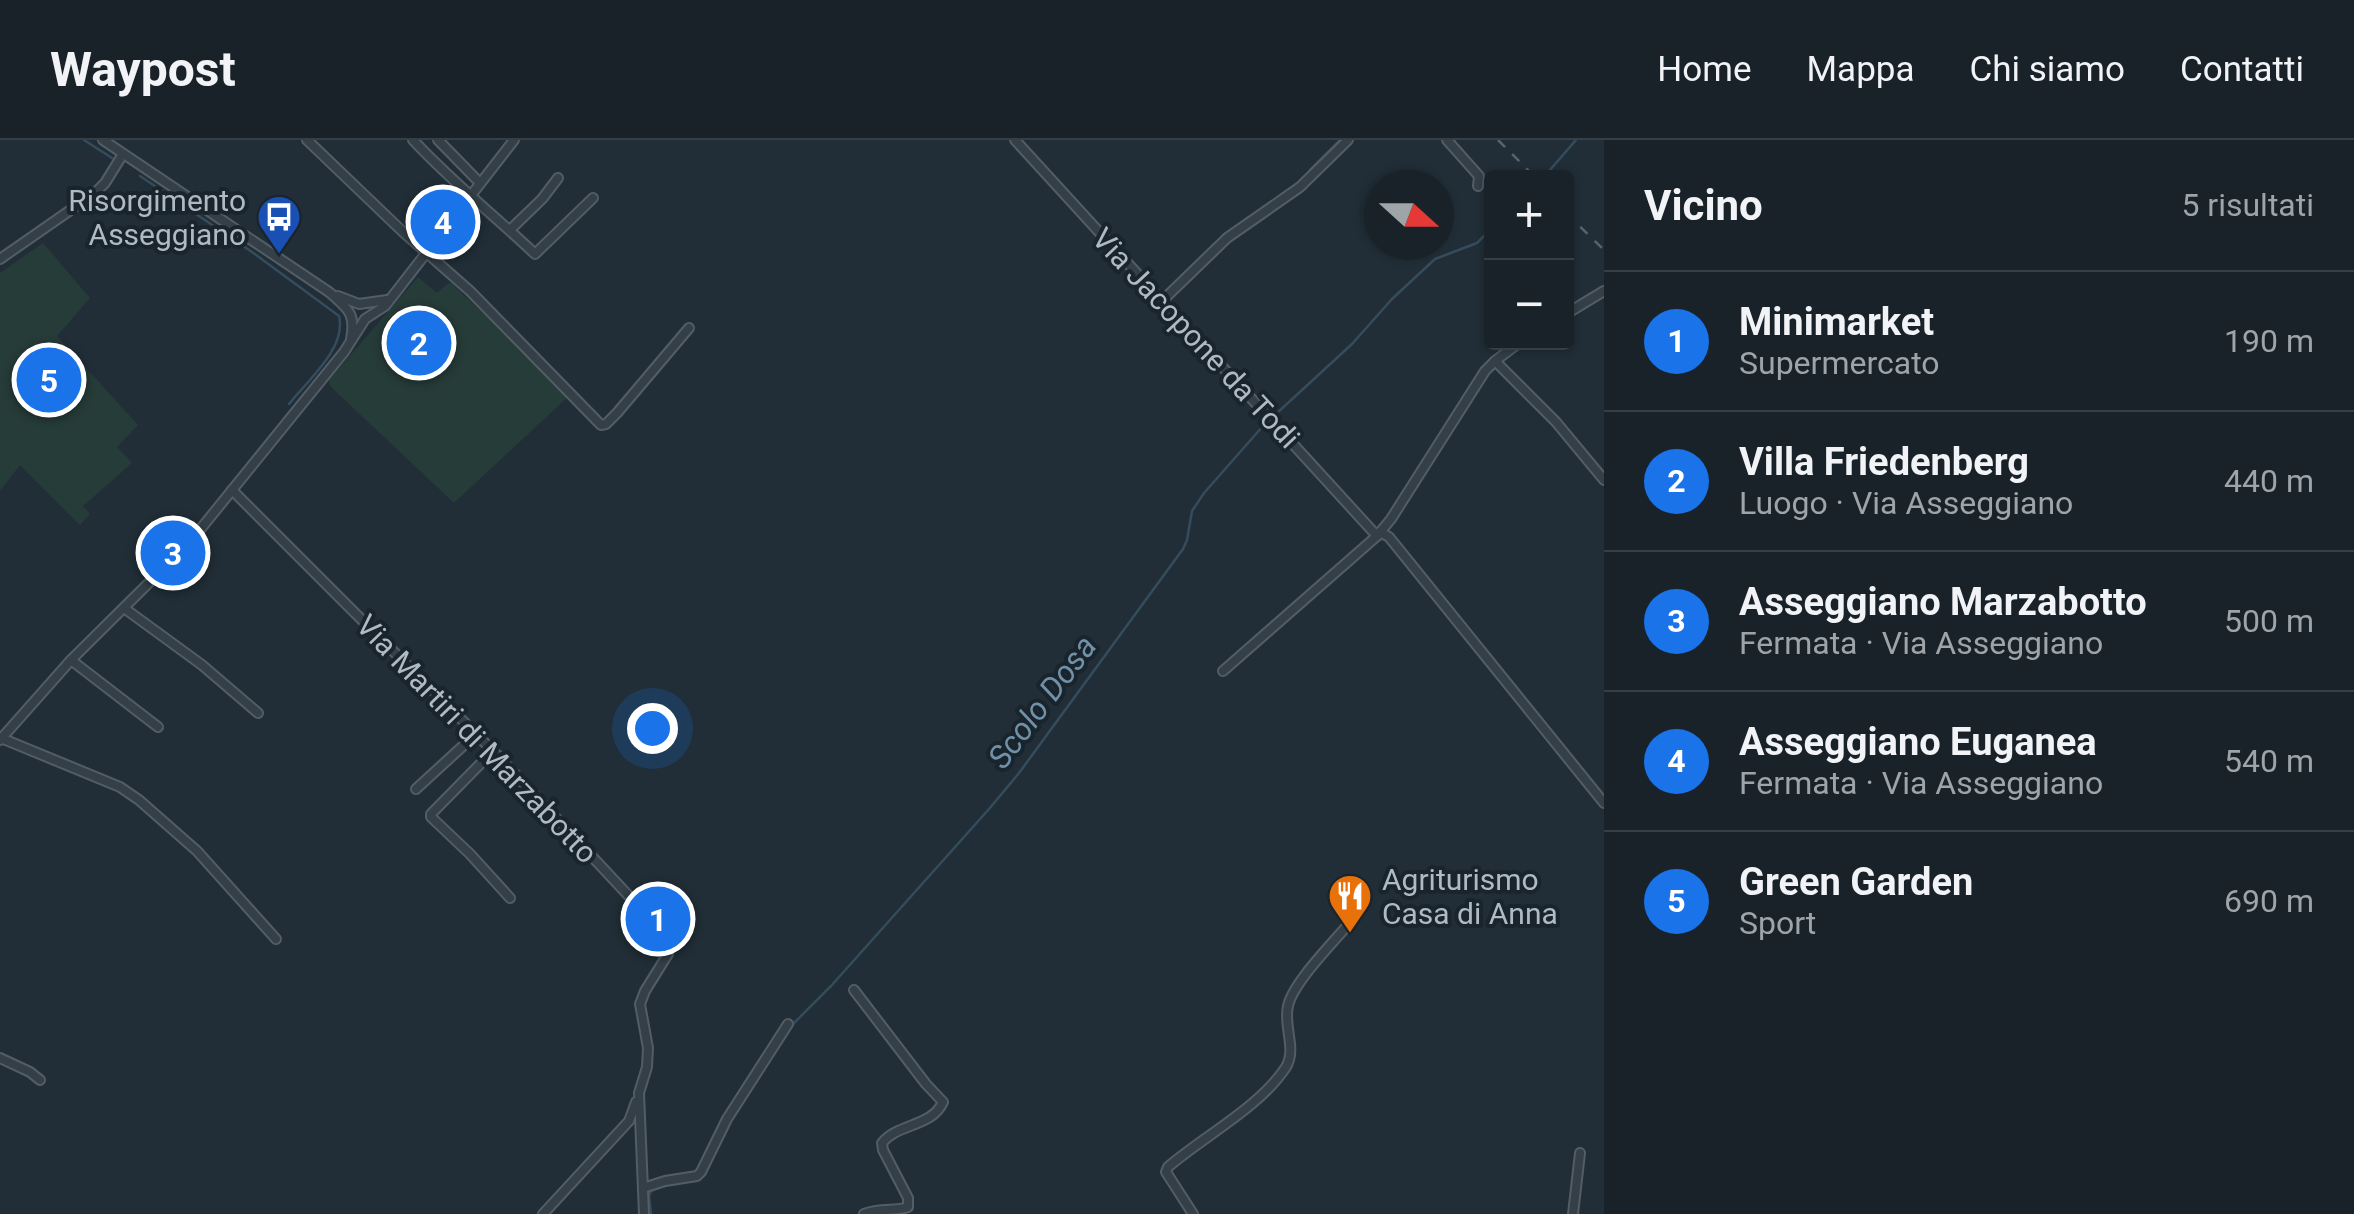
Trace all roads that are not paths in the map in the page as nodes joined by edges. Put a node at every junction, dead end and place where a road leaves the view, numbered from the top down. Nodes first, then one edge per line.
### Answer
1 (103, 140) edge
2 (307, 140) edge
3 (413, 140) edge
4 (438, 140) edge
5 (514, 140) edge
6 (1015, 140) edge
7 (1348, 140) edge
8 (1447, 140) edge
9 (123, 154) junction
10 (558, 178) dead end
11 (479, 182) junction
12 (1478, 186) dead end
13 (470, 196) junction
14 (593, 198) dead end
15 (510, 230) junction
16 (427, 254) junction
17 (0, 259) edge
18 (1604, 291) edge
19 (329, 292) junction
20 (390, 299) junction
21 (1161, 302) junction
22 (360, 304) junction
23 (1574, 309) edge
24 (353, 316) junction
25 (366, 318) junction
26 (689, 328) dead end
27 (350, 343) junction
28 (1509, 350) edge
29 (1495, 361) junction
30 (1604, 480) edge
31 (232, 490) junction
32 (1379, 534) junction
33 (124, 608) junction
34 (71, 660) junction
35 (1223, 671) dead end
36 (258, 713) dead end
37 (158, 728) dead end
38 (476, 734) junction
39 (1, 739) edge
40 (494, 751) junction
41 (416, 789) dead end
42 (1604, 803) edge
43 (510, 898) dead end
44 (1352, 920) dead end
45 (276, 939) dead end
46 (854, 990) dead end
47 (788, 1024) dead end
48 (0, 1058) edge
49 (40, 1080) dead end
50 (635, 1119) junction
51 (1580, 1153) dead end
52 (643, 1188) junction
53 (544, 1214) edge
54 (644, 1214) edge
55 (864, 1214) edge
56 (1192, 1214) edge
57 (1573, 1214) edge

1 - 9 street
2 - 16 street
3 - 13 street
4 - 11 street
5 - 11 street
6 - 21 street, Via Jacopone da Todi
7 - 21 street
8 - 12 street
9 - 17 street
9 - 19 street
10 - 15 street
11 - 13 street
13 - 15 street
13 - 16 street
14 - 15 street
16 - 20 street
16 - 26 street
18 - 23 street
19 - 22 street
19 - 24 street
20 - 22 street
20 - 25 street
21 - 32 street, Via Jacopone da Todi
22 - 24 street
22 - 25 street
24 - 25 street
24 - 27 street
25 - 27 street
27 - 31 street
28 - 29 street
29 - 30 street
29 - 32 street
31 - 33 street
31 - 38 street, Via Martiri di Marzabotto
32 - 35 street
32 - 42 street, Via Jacopone da Todi
33 - 34 street
33 - 36 street
34 - 37 street
34 - 39 street
38 - 40 street, Via Martiri di Marzabotto
38 - 41 street
39 - 45 street
40 - 43 street
40 - 50 street, Via Martiri di Marzabotto
44 - 56 street
46 - 55 street
47 - 52 street
48 - 49 street
50 - 52 street
50 - 53 street
51 - 57 street
52 - 54 street

